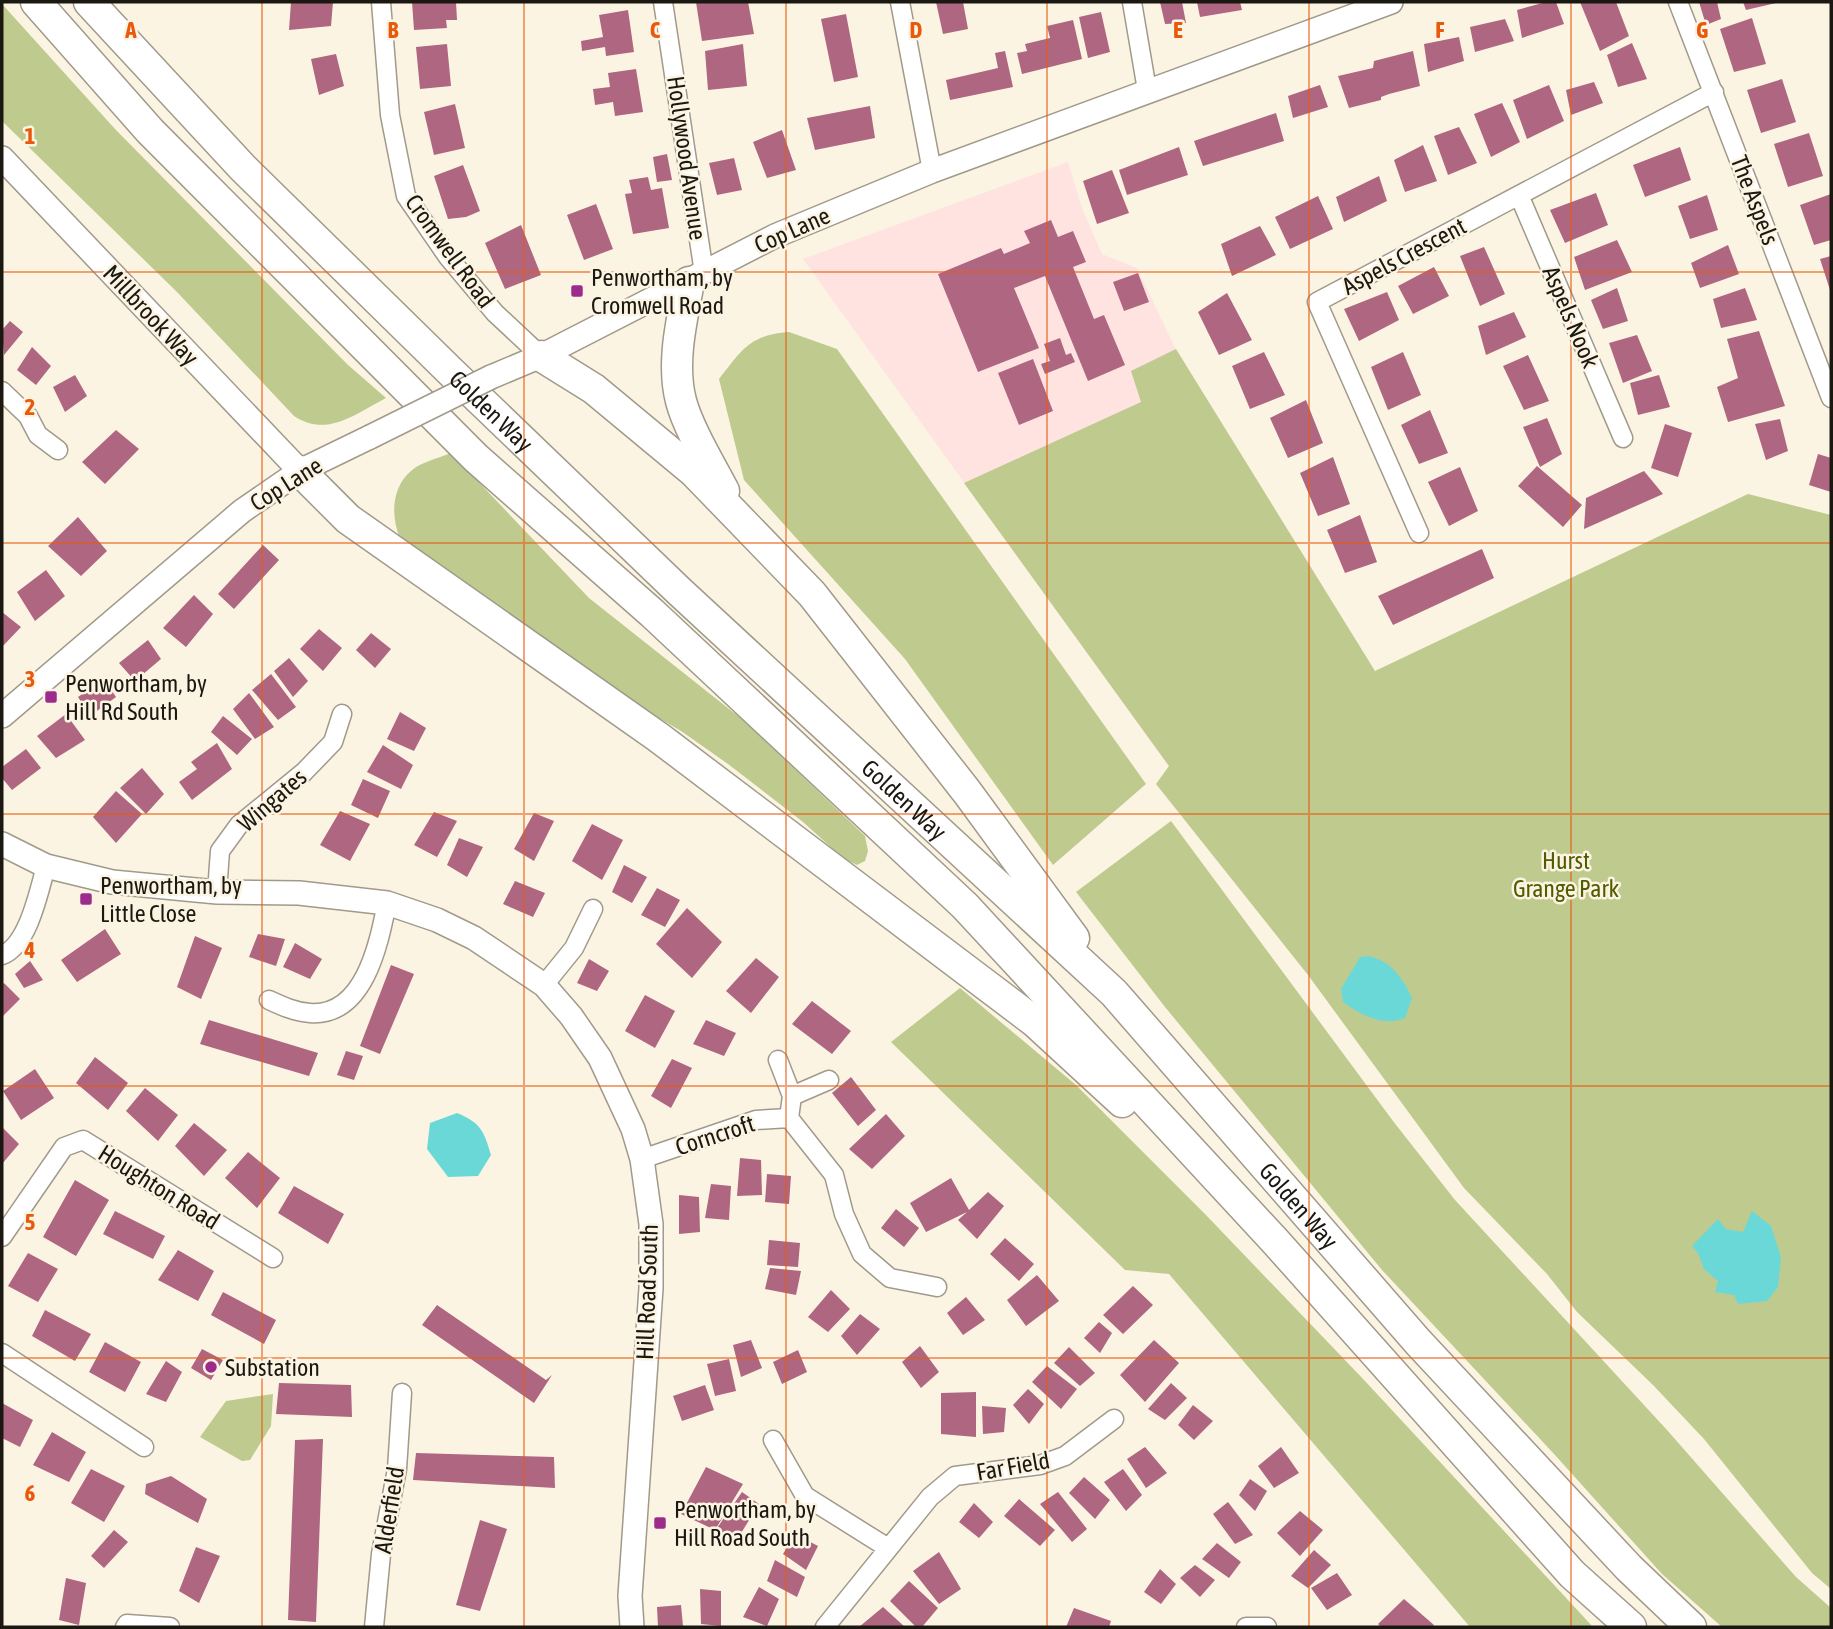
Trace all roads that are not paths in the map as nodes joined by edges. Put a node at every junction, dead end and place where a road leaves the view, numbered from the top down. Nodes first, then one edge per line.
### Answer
1 (36, 2) edge
2 (89, 2) edge
3 (382, 2) edge
4 (663, 2) edge
5 (900, 2) edge
6 (1132, 2) edge
7 (1391, 2) edge
8 (1678, 2) edge
9 (1147, 90) junction
10 (1714, 92) junction
11 (3, 164) edge
12 (932, 171) junction
13 (1519, 195) junction
14 (696, 277) junction
15 (541, 356) junction
16 (2, 391) edge
17 (1831, 398) edge
18 (1623, 438) dead end
19 (58, 450) dead end
20 (300, 471) junction
21 (738, 517) junction
22 (1419, 533) dead end
23 (342, 714) dead end
24 (2, 716) edge
25 (2, 844) edge
26 (46, 866) junction
27 (217, 892) junction
28 (387, 903) junction
29 (593, 909) dead end
30 (2, 956) edge
31 (544, 985) junction
32 (1114, 993) junction
33 (269, 1000) dead end
34 (778, 1060) dead end
35 (829, 1080) dead end
36 (792, 1096) junction
37 (789, 1118) junction
38 (642, 1159) junction
39 (2, 1237) edge
40 (1275, 1241) junction
41 (273, 1258) dead end
42 (937, 1287) dead end
43 (2, 1353) edge
44 (402, 1393) dead end
45 (1114, 1419) dead end
46 (772, 1440) dead end
47 (144, 1447) dead end
48 (888, 1548) junction
49 (125, 1627) edge
50 (170, 1627) edge
51 (373, 1627) edge
52 (632, 1627) edge
53 (825, 1627) edge
54 (1246, 1627) edge
55 (1268, 1627) edge
56 (1631, 1627) edge
57 (1691, 1627) edge

1 - 40 highway, Golden Way
2 - 32 highway, Golden Way
3 - 15 street, Cromwell Road
4 - 14 street, Hollywood Avenue
5 - 12 street
6 - 9 street
7 - 9 street, Cop Lane
8 - 10 street, The Aspels
9 - 12 street, Cop Lane
10 - 13 street, Aspels Crescent
10 - 17 street, The Aspels
11 - 20 street, Millbrook Way
12 - 14 street, Cop Lane
13 - 18 street, Aspels Nook
13 - 22 street, Aspels Crescent
14 - 15 street, Cop Lane
14 - 21 highway
15 - 20 street, Cop Lane, bridge
15 - 21 highway
16 - 19 street
20 - 24 street, Cop Lane
20 - 40 highway
21 - 32 highway
23 - 27 street, Wingates
25 - 26 street, Hill Road South
26 - 27 street, Hill Road South
26 - 30 street
27 - 28 street, Hill Road South
28 - 31 street, Hill Road South
28 - 33 street
29 - 31 street
31 - 38 street, Hill Road South
32 - 57 highway, Golden Way
34 - 36 street, Corncroft
35 - 36 street
36 - 37 street, Corncroft
37 - 38 street, Corncroft
37 - 42 street, Corncroft
38 - 52 street, Hill Road South
39 - 41 street, Houghton Road
40 - 56 highway, Golden Way
43 - 47 street
44 - 51 street, Alderfield
45 - 48 street, Far Field
46 - 48 street
48 - 53 street, Far Field
49 - 50 street
54 - 55 street

